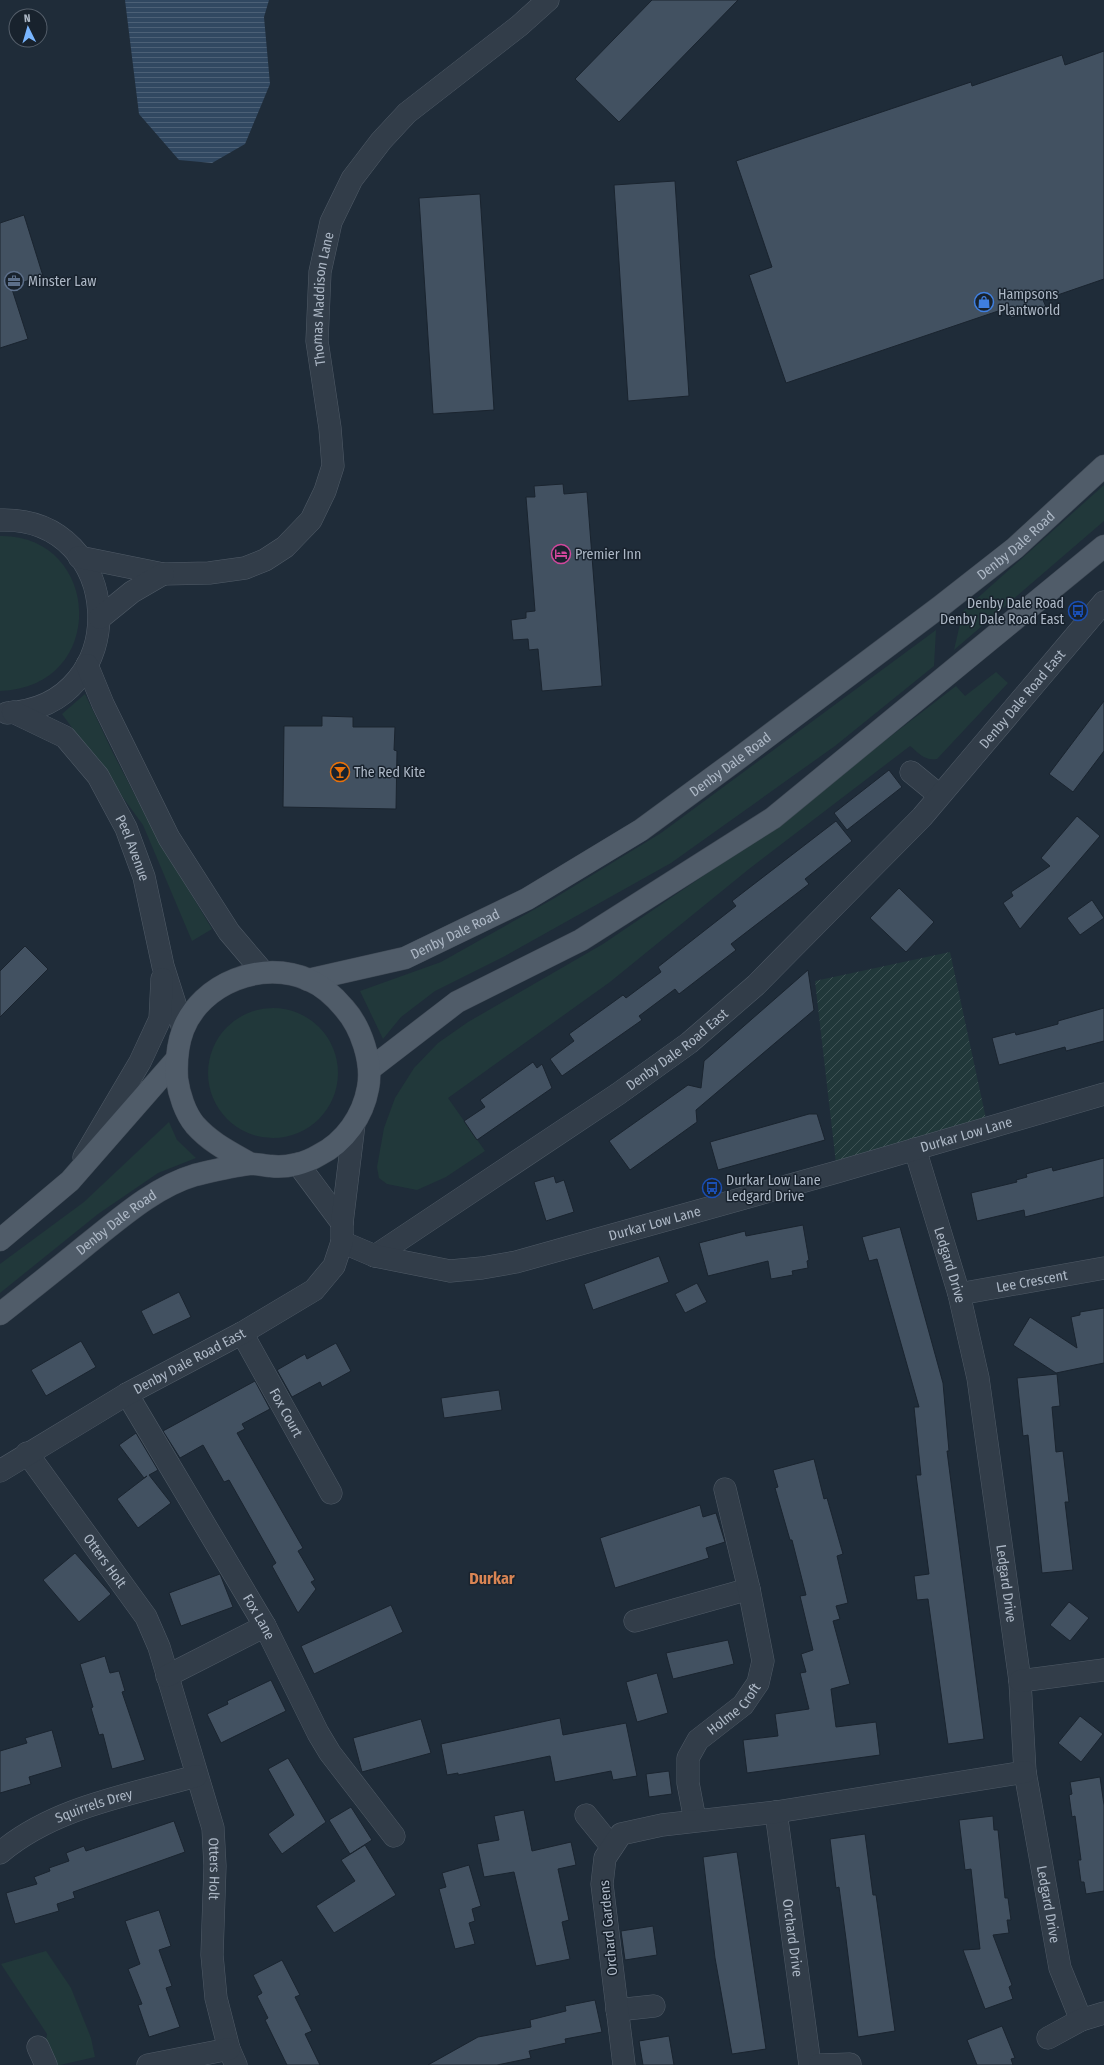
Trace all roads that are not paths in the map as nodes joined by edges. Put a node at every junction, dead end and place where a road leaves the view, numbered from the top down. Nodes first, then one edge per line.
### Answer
1 (548, 0) edge
2 (1104, 466) edge
3 (0, 520) edge
4 (1104, 546) edge
5 (80, 557) junction
6 (163, 574) junction
7 (1104, 602) edge
8 (100, 618) junction
9 (87, 665) junction
10 (6, 713) edge
11 (911, 772) dead end
12 (939, 794) junction
13 (163, 966) junction
14 (263, 972) junction
15 (308, 980) junction
16 (183, 1029) junction
17 (175, 1061) junction
18 (370, 1069) junction
19 (1104, 1094) edge
20 (354, 1124) junction
21 (915, 1149) junction
22 (251, 1164) junction
23 (298, 1164) junction
24 (70, 1181) junction
25 (342, 1233) junction
26 (0, 1240) edge
27 (375, 1256) junction
28 (1104, 1268) edge
29 (959, 1294) junction
30 (0, 1314) edge
31 (242, 1333) junction
32 (127, 1394) junction
33 (27, 1454) junction
34 (0, 1471) edge
35 (725, 1489) dead end
36 (331, 1493) dead end
37 (749, 1589) junction
38 (635, 1621) dead end
39 (265, 1626) junction
40 (1104, 1670) edge
41 (166, 1676) junction
42 (1020, 1681) junction
43 (1025, 1772) junction
44 (196, 1776) junction
45 (776, 1812) junction
46 (586, 1815) dead end
47 (695, 1820) junction
48 (394, 1836) dead end
49 (612, 1847) junction
50 (0, 1853) edge
51 (654, 2006) dead end
52 (617, 2010) junction
53 (1104, 2013) edge
54 (1082, 2020) junction
55 (1048, 2038) dead end
56 (233, 2057) edge
57 (850, 2064) dead end
58 (148, 2065) edge
59 (624, 2065) edge
60 (810, 2065) edge
61 (820, 2065) edge

1 - 6 street, Thomas Maddison Lane
2 - 15 main road, Denby Dale Road
3 - 5 street
4 - 18 main road
5 - 6 street, Thomas Maddison Lane
5 - 8 street
6 - 8 street, Thomas Maddison Lane
7 - 12 street, Denby Dale Road East
8 - 9 street
9 - 10 street
9 - 14 street
10 - 13 street, Peel Avenue
11 - 12 street
12 - 27 street, Denby Dale Road East
13 - 16 street, Peel Avenue
13 - 24 street
14 - 15 main road, Denby Dale Road
14 - 16 main road, Denby Dale Road
15 - 18 main road, Denby Dale Road
16 - 17 main road, Denby Dale Road
17 - 22 main road, Denby Dale Road
17 - 24 main road, Denby Dale Road
18 - 20 main road, Denby Dale Road
19 - 21 street, Durkar Low Lane
20 - 23 main road, Denby Dale Road
20 - 25 street, Denby Dale Road East
21 - 27 street, Durkar Low Lane
21 - 29 street, Ledgard Drive
22 - 23 main road, Denby Dale Road
22 - 30 main road, Denby Dale Road
23 - 25 street
24 - 26 main road, Denby Dale Road
25 - 27 street, Durkar Low Lane
25 - 31 street, Denby Dale Road East
28 - 29 street, Lee Crescent
29 - 42 street, Ledgard Drive
31 - 32 street, Denby Dale Road East
31 - 36 street, Fox Court
32 - 33 street, Denby Dale Road East
32 - 39 street, Fox Lane
33 - 34 street, Denby Dale Road East
33 - 41 street, Otters Holt
35 - 37 street, Holme Croft
37 - 38 street
37 - 47 street, Holme Croft
39 - 41 street
39 - 48 street, Fox Lane
40 - 42 street
41 - 44 street, Otters Holt
42 - 43 street, Ledgard Drive
43 - 45 street
43 - 54 street, Ledgard Drive
44 - 50 street, Squirrels Drey
44 - 56 street, Otters Holt
45 - 47 street
45 - 60 street, Orchard Drive
46 - 49 street
47 - 49 street, Orchard Gardens
49 - 52 street, Orchard Gardens
51 - 52 street
52 - 59 street, Orchard Gardens
53 - 54 street
54 - 55 street
56 - 58 street
57 - 61 street

